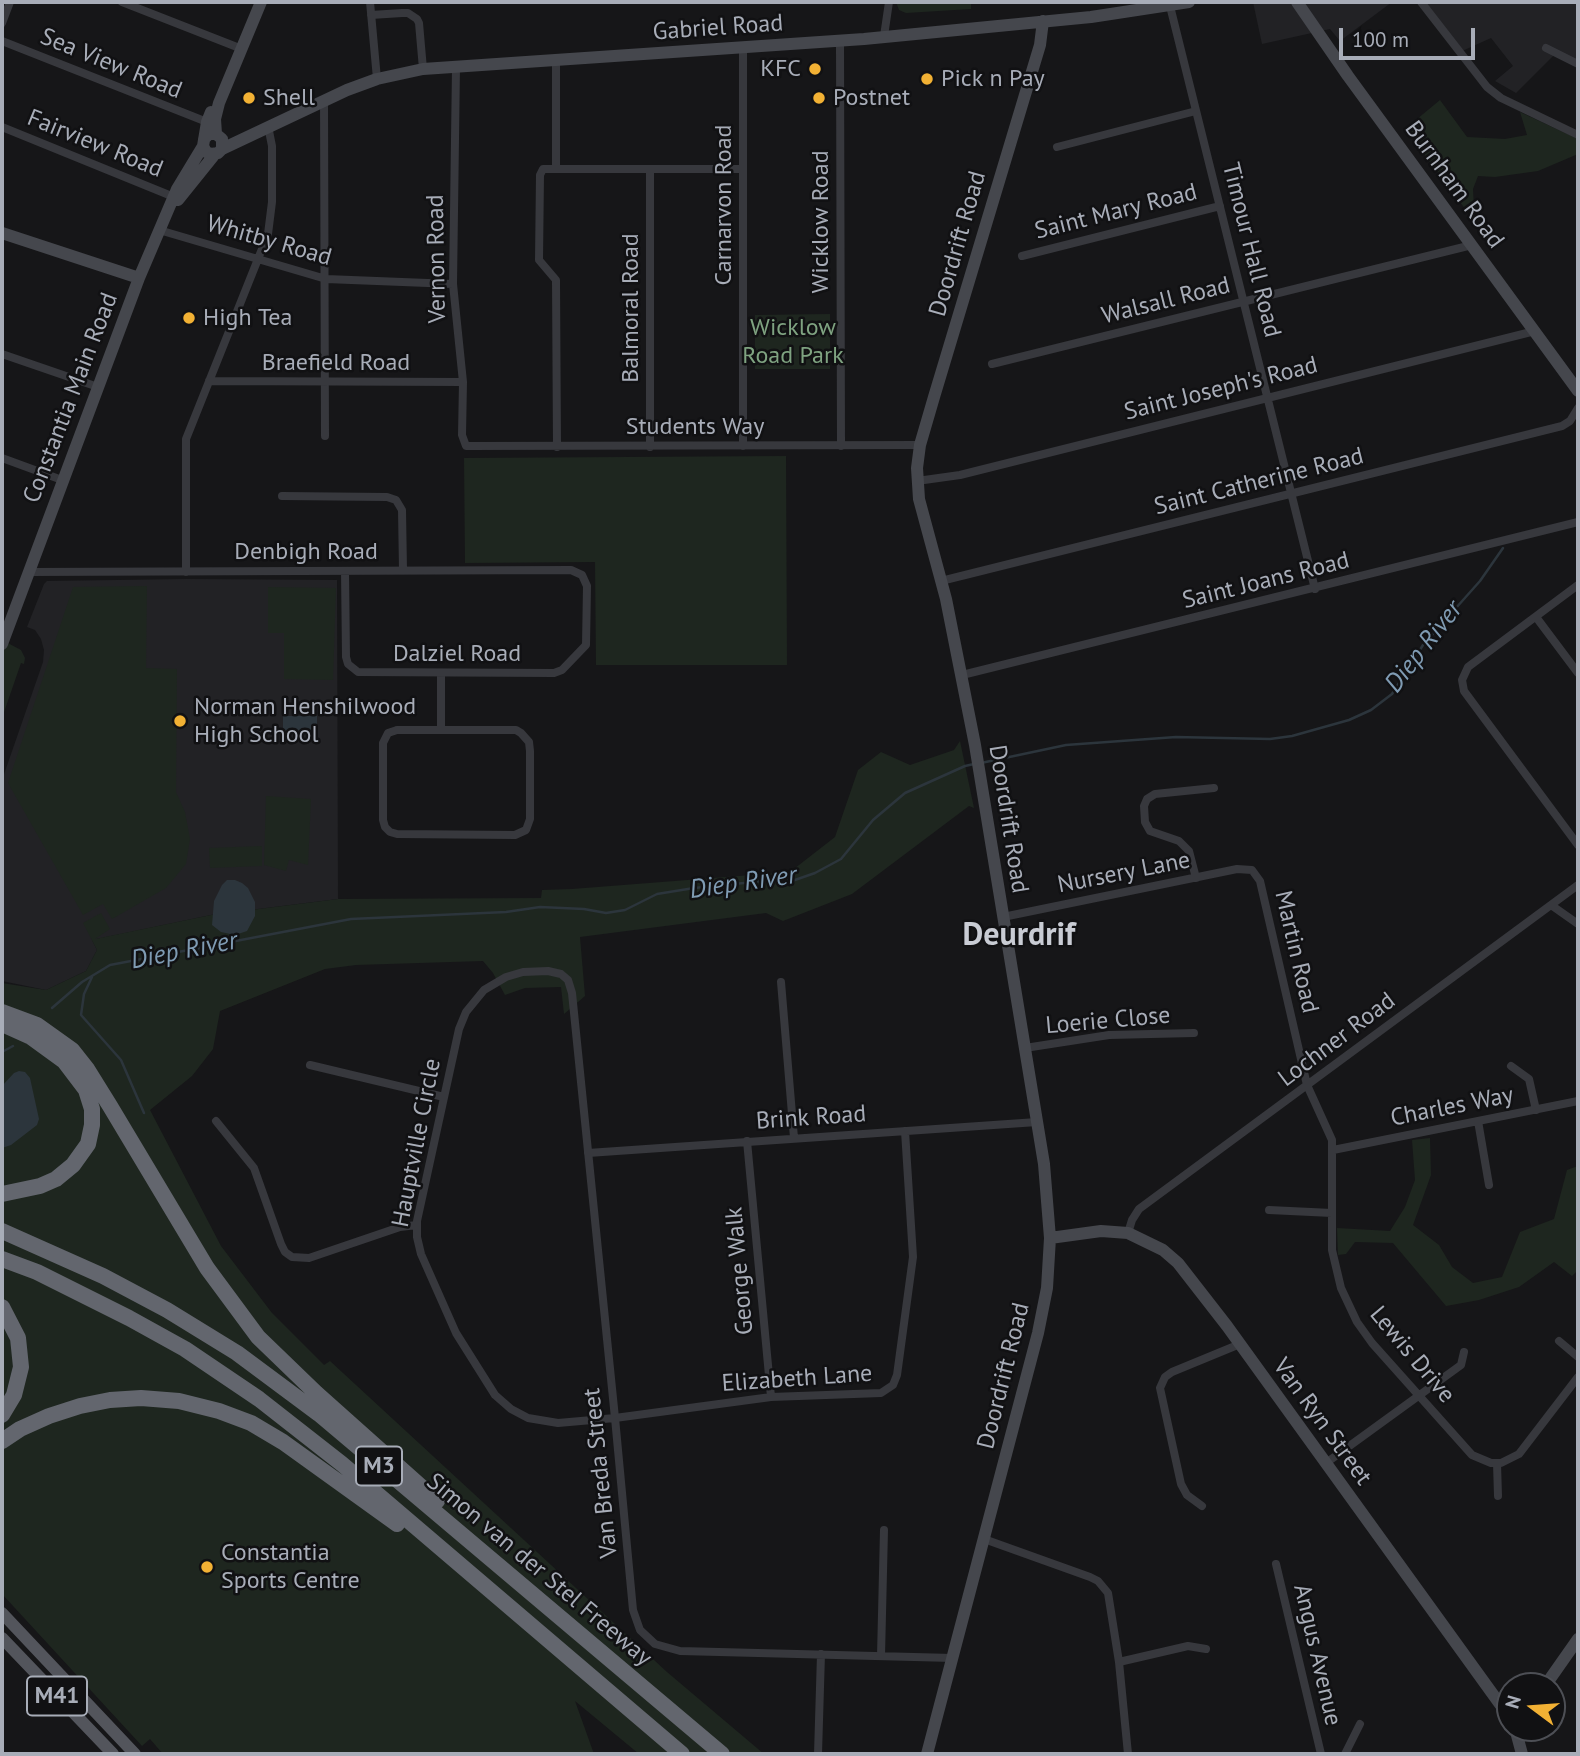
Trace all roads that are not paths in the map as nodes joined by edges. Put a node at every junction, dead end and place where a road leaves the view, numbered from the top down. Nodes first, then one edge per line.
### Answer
1 (10, 2) edge
2 (122, 2) edge
3 (261, 2) edge
4 (370, 2) edge
5 (889, 2) edge
6 (1189, 2) edge
7 (1297, 2) edge
8 (1421, 2) edge
9 (1170, 3) edge
10 (371, 15) junction
11 (1043, 21) junction
12 (2, 23) edge
13 (884, 36) junction
14 (2, 41) edge
15 (840, 41) junction
16 (743, 47) junction
17 (1546, 48) dead end
18 (242, 49) junction
19 (556, 61) junction
20 (1578, 64) edge
21 (457, 67) junction
22 (423, 69) junction
23 (377, 79) junction
24 (226, 84) junction
25 (324, 100) junction
26 (1196, 111) junction
27 (207, 122) junction
28 (2, 127) edge
29 (264, 128) junction
30 (1578, 135) edge
31 (213, 143) junction
32 (1057, 147) dead end
33 (556, 169) junction
34 (650, 169) junction
35 (743, 169) junction
36 (174, 197) junction
37 (1220, 206) junction
38 (168, 211) junction
39 (159, 230) junction
40 (2, 233) edge
41 (1472, 245) junction
42 (1022, 256) dead end
43 (258, 259) junction
44 (139, 278) junction
45 (326, 279) junction
46 (453, 285) junction
47 (1244, 302) junction
48 (1535, 331) junction
49 (2, 355) edge
50 (992, 363) dead end
51 (209, 381) junction
52 (326, 381) junction
53 (463, 382) junction
54 (98, 387) junction
55 (1578, 391) edge
56 (1268, 397) junction
57 (1578, 408) edge
58 (326, 436) dead end
59 (920, 445) junction
60 (743, 446) junction
61 (841, 446) junction
62 (469, 447) joint
63 (556, 447) junction
64 (650, 447) junction
65 (3, 461) edge
66 (62, 480) junction
67 (917, 481) junction
68 (1292, 493) junction
69 (282, 496) dead end
70 (1578, 522) edge
71 (403, 570) junction
72 (345, 571) junction
73 (28, 572) junction
74 (186, 572) junction
75 (941, 581) junction
76 (1578, 585) edge
77 (1315, 589) junction
78 (1535, 617) junction
79 (2, 642) edge
80 (571, 661) joint
81 (441, 673) junction
82 (1578, 673) edge
83 (962, 675) junction
84 (441, 730) junction
85 (1214, 788) dead end
86 (1578, 845) edge
87 (1252, 870) joint
88 (1196, 878) junction
89 (1578, 885) edge
90 (1551, 905) junction
91 (1003, 917) junction
92 (1578, 924) edge
93 (781, 982) dead end
94 (572, 993) joint
95 (2, 1012) edge
96 (2, 1024) edge
97 (1194, 1033) dead end
98 (1025, 1048) junction
99 (310, 1065) dead end
100 (1511, 1066) dead end
101 (1307, 1086) junction
102 (444, 1097) junction
103 (1578, 1101) edge
104 (1536, 1110) junction
105 (216, 1121) dead end
106 (1478, 1121) junction
107 (1037, 1122) junction
108 (905, 1131) junction
109 (794, 1138) junction
110 (747, 1141) junction
111 (1333, 1150) junction
112 (588, 1153) junction
113 (1489, 1185) dead end
114 (2, 1194) edge
115 (1269, 1210) dead end
116 (1332, 1213) junction
117 (417, 1225) junction
118 (2, 1231) edge
119 (1128, 1233) junction
120 (1050, 1238) junction
121 (2, 1259) edge
122 (2, 1307) edge
123 (1559, 1341) dead end
124 (1240, 1344) junction
125 (1464, 1352) dead end
126 (1578, 1357) edge
127 (1578, 1377) edge
128 (1419, 1396) junction
129 (771, 1397) junction
130 (2, 1415) edge
131 (615, 1418) junction
132 (2, 1441) edge
133 (1326, 1463) junction
134 (1497, 1463) junction
135 (1498, 1496) dead end
136 (1202, 1506) dead end
137 (884, 1530) dead end
138 (984, 1539) junction
139 (468, 1540) junction
140 (1276, 1564) dead end
141 (481, 1585) junction
142 (2, 1612) edge
143 (2, 1638) edge
144 (1578, 1639) edge
145 (1206, 1648) dead end
146 (821, 1654) junction
147 (881, 1656) junction
148 (953, 1658) junction
149 (1119, 1662) junction
150 (1555, 1672) edge
151 (1496, 1699) edge
152 (1360, 1724) dead end
153 (113, 1754) edge
154 (135, 1754) edge
155 (682, 1754) edge
156 (722, 1754) edge
157 (818, 1754) edge
158 (927, 1754) edge
159 (1128, 1754) edge
160 (1321, 1754) edge
161 (1345, 1754) edge

1 - 12 street
2 - 18 street
3 - 18 street
4 - 10 street
5 - 13 street
6 - 9 street, Gabriel Road
7 - 41 street, Burnham Road
8 - 30 street
9 - 11 street, Gabriel Road
9 - 26 street, Timour Hall Road
10 - 22 street
10 - 23 street
11 - 13 street, Gabriel Road
11 - 59 street, Doordrift Road
13 - 15 street, Gabriel Road
14 - 27 street, Sea View Road
15 - 16 street, Gabriel Road
15 - 61 street, Wicklow Road
16 - 19 street, Gabriel Road
16 - 35 street, Carnarvon Road
17 - 20 street
18 - 24 street
19 - 21 street, Gabriel Road
19 - 33 street
21 - 22 street, Gabriel Road
21 - 46 street, Vernon Road
22 - 23 street, Gabriel Road
23 - 25 street, Gabriel Road
24 - 27 street
24 - 31 street
25 - 29 street, Gabriel Road
25 - 45 street
26 - 32 street
26 - 37 street, Timour Hall Road
27 - 31 street
28 - 36 street, Fairview Road
29 - 31 street, Gabriel Road
29 - 43 street
31 - 36 street, Constantia Main Road
31 - 38 street, Constantia Main Road
33 - 34 street
33 - 63 street
34 - 35 street
34 - 64 street, Balmoral Road
35 - 60 street, Carnarvon Road
36 - 38 street, Constantia Main Road
37 - 42 street, Saint Mary Road
37 - 47 street, Timour Hall Road
38 - 39 street, Constantia Main Road
39 - 43 street, Whitby Road
39 - 44 street, Constantia Main Road
40 - 44 street
41 - 47 street, Walsall Road
41 - 48 street, Burnham Road
43 - 45 street, Whitby Road
43 - 51 street
44 - 54 street, Constantia Main Road
45 - 46 street, Whitby Road
45 - 52 street
46 - 53 street, Vernon Road
47 - 50 street, Walsall Road
47 - 56 street, Timour Hall Road
48 - 55 street, Burnham Road
48 - 56 street, Saint Joseph's Road
49 - 54 street
51 - 52 street, Braefield Road
51 - 74 street
52 - 53 street, Braefield Road
52 - 58 street
53 - 62 street, Vernon Road
54 - 66 street, Constantia Main Road
56 - 67 street, Saint Joseph's Road
56 - 68 street, Timour Hall Road
57 - 68 street, Saint Catherine Road
59 - 61 street, Students Way
59 - 67 street, Doordrift Road
60 - 61 street, Students Way
60 - 64 street, Students Way
62 - 63 street, Students Way
63 - 64 street, Students Way
65 - 66 street
66 - 73 street, Constantia Main Road
67 - 75 street, Doordrift Road
68 - 75 street, Saint Catherine Road
68 - 77 street, Timour Hall Road
69 - 71 street
70 - 77 street, Saint Joans Road
71 - 72 street, Denbigh Road
71 - 80 street, Denbigh Road
72 - 74 street, Denbigh Road
72 - 81 street, Dalziel Road
73 - 74 street, Denbigh Road
73 - 79 street, Constantia Main Road
75 - 83 street, Doordrift Road
76 - 78 street
77 - 83 street, Saint Joans Road
78 - 82 street
78 - 86 street
80 - 81 street, Dalziel Road
81 - 84 street
83 - 91 street, Doordrift Road
84 - 84 street
85 - 88 street
87 - 88 street, Nursery Lane
87 - 101 street, Martin Road
88 - 91 street, Nursery Lane
89 - 90 street, Lochner Road
90 - 92 street
90 - 101 street, Lochner Road
91 - 98 street, Doordrift Road
93 - 109 street
94 - 102 street, Hauptville Circle
94 - 112 street, Van Breda Street
95 - 139 highway
96 - 114 highway
97 - 98 street, Loerie Close
98 - 107 street, Doordrift Road
99 - 102 street
100 - 104 street
101 - 111 street, Lewis Drive
101 - 119 street, Lochner Road
102 - 117 street, Hauptville Circle
103 - 104 street, Charles Way
104 - 106 street, Charles Way
105 - 117 street
106 - 111 street, Charles Way
106 - 113 street
107 - 108 street, Brink Road
107 - 120 street, Doordrift Road
108 - 109 street, Brink Road
108 - 129 street, Elizabeth Lane
109 - 110 street, Brink Road
110 - 112 street, Brink Road
110 - 129 street, George Walk
111 - 116 street, Lewis Drive
112 - 131 street, Van Breda Street
115 - 116 street
116 - 128 street, Lewis Drive
117 - 131 street, Hauptville Circle
118 - 139 highway, Simon van der Stel Freeway / M3
119 - 120 street, Van Ryn Street
119 - 124 street, Van Ryn Street
120 - 138 street, Doordrift Road
121 - 141 highway, Simon van der Stel Freeway / M3
122 - 130 highway
123 - 126 street
124 - 133 street, Van Ryn Street
124 - 136 street
125 - 128 street
127 - 134 street
128 - 133 street
128 - 134 street, Lewis Drive
129 - 131 street, Elizabeth Lane
131 - 146 street, Van Breda Street
132 - 141 highway
133 - 151 street, Van Ryn Street
134 - 135 street
137 - 147 street
138 - 148 street, Doordrift Road
138 - 149 street
139 - 156 highway, Simon van der Stel Freeway / M3
140 - 160 street, Angus Avenue
141 - 155 highway, Simon van der Stel Freeway / M3
142 - 154 main road, M41
143 - 153 main road, M41
144 - 150 street
145 - 149 street
146 - 147 street, Van Breda Street
146 - 157 street
147 - 148 street, Van Breda Street
148 - 158 street, Doordrift Road
149 - 159 street
152 - 161 street

